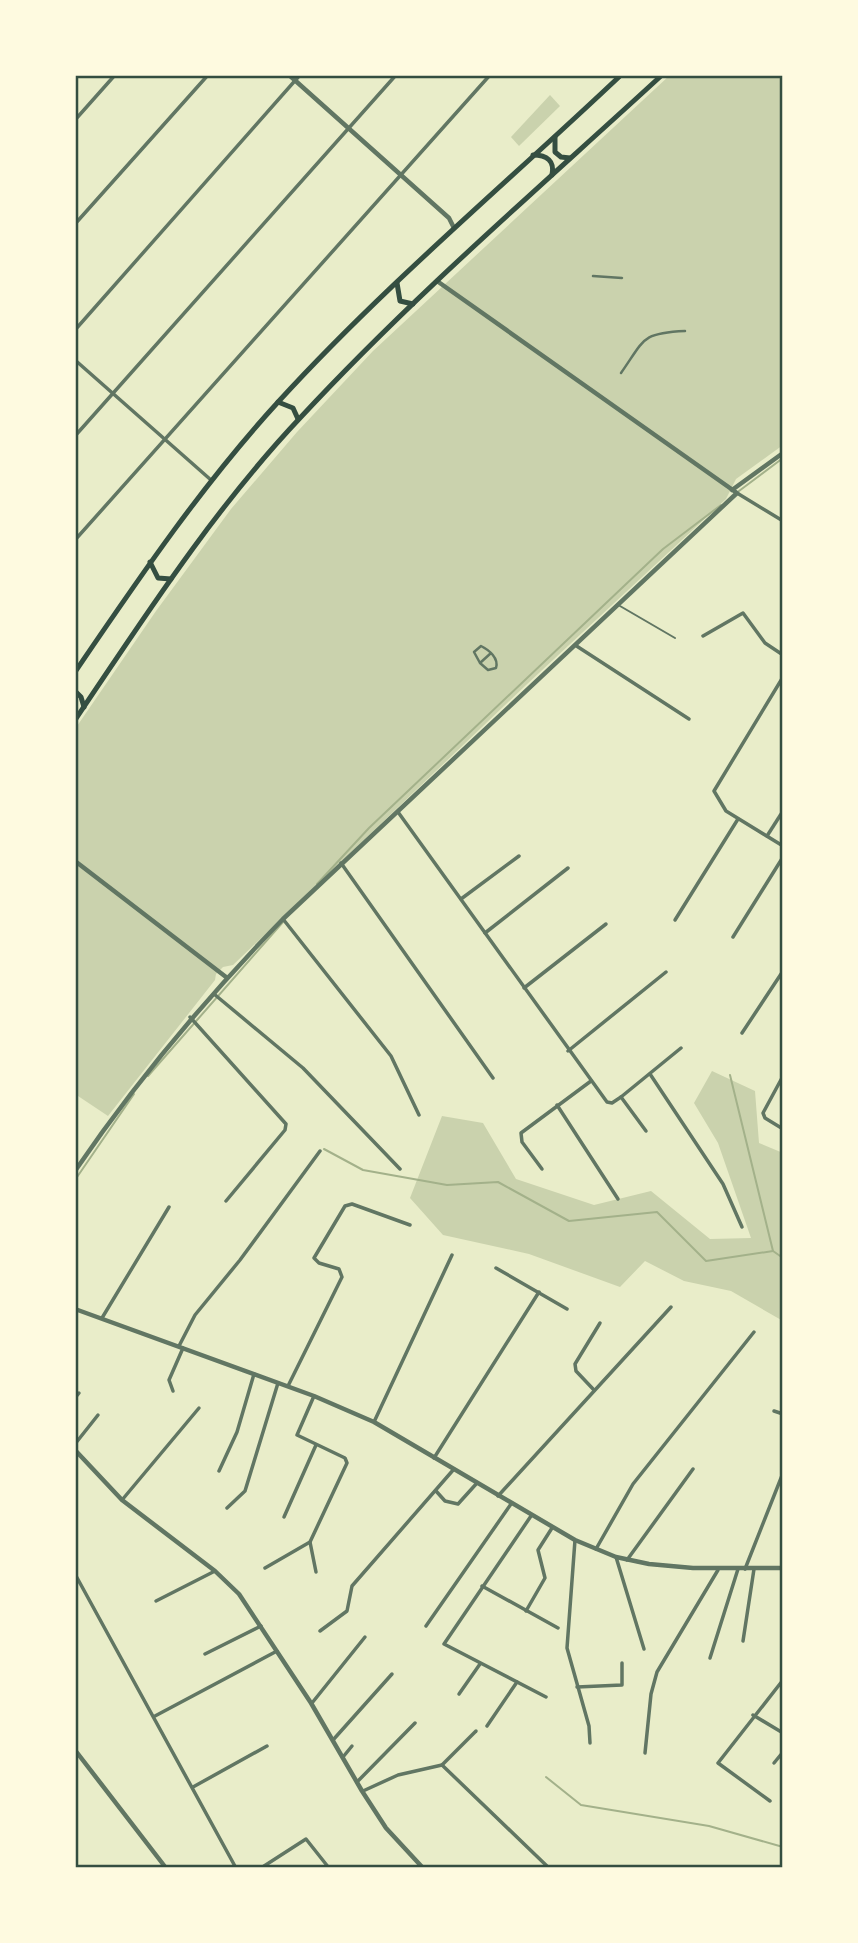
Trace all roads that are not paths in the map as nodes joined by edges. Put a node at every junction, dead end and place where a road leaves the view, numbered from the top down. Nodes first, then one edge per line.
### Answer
1 (115, 75) edge
2 (208, 75) edge
3 (289, 75) edge
4 (300, 75) edge
5 (396, 75) edge
6 (490, 75) edge
7 (621, 75) edge
8 (655, 75) edge
9 (662, 75) edge
10 (295, 81) junction
11 (653, 83) junction
12 (75, 120) edge
13 (348, 128) junction
14 (555, 137) junction
15 (533, 155) junction
16 (571, 158) junction
17 (400, 175) junction
18 (552, 175) junction
19 (449, 218) junction
20 (464, 220) junction
21 (75, 224) edge
22 (454, 230) junction
23 (593, 276) dead end
24 (622, 278) dead end
25 (437, 281) junction
26 (397, 283) junction
27 (414, 303) junction
28 (75, 330) edge
29 (685, 331) dead end
30 (75, 360) edge
31 (621, 373) dead end
32 (113, 393) junction
33 (278, 402) junction
34 (298, 419) junction
35 (75, 436) edge
36 (165, 440) junction
37 (783, 453) edge
38 (211, 480) junction
39 (735, 492) junction
40 (783, 521) edge
41 (75, 540) edge
42 (150, 562) junction
43 (171, 579) junction
44 (619, 605) junction
45 (704, 636) dead end
46 (675, 638) dead end
47 (575, 645) junction
48 (491, 653) junction
49 (783, 655) edge
50 (480, 663) junction
51 (75, 672) edge
52 (783, 677) edge
53 (75, 691) edge
54 (83, 708) junction
55 (690, 719) dead end
56 (75, 720) edge
57 (397, 810) junction
58 (783, 811) edge
59 (738, 819) junction
60 (767, 836) junction
61 (783, 846) edge
62 (519, 856) dead end
63 (783, 857) edge
64 (75, 861) edge
65 (341, 863) junction
66 (568, 868) dead end
67 (461, 899) junction
68 (283, 919) junction
69 (675, 920) dead end
70 (606, 925) dead end
71 (485, 933) junction
72 (733, 936) dead end
73 (783, 971) edge
74 (666, 972) dead end
75 (226, 977) junction
76 (524, 988) junction
77 (212, 992) junction
78 (190, 1017) junction
79 (742, 1033) dead end
80 (681, 1048) dead end
81 (568, 1051) junction
82 (650, 1074) junction
83 (783, 1076) edge
84 (493, 1079) dead end
85 (591, 1081) junction
86 (621, 1097) junction
87 (557, 1105) junction
88 (419, 1115) dead end
89 (783, 1129) edge
90 (646, 1131) dead end
91 (320, 1151) dead end
92 (400, 1169) dead end
93 (542, 1169) dead end
94 (75, 1171) edge
95 (618, 1199) dead end
96 (226, 1201) dead end
97 (169, 1207) dead end
98 (410, 1225) dead end
99 (742, 1227) dead end
100 (452, 1255) dead end
101 (496, 1268) dead end
102 (539, 1292) junction
103 (671, 1307) dead end
104 (75, 1308) edge
105 (568, 1309) dead end
106 (102, 1318) junction
107 (600, 1323) dead end
108 (754, 1332) dead end
109 (181, 1347) junction
110 (254, 1374) junction
111 (278, 1383) junction
112 (288, 1386) junction
113 (173, 1391) dead end
114 (594, 1391) junction
115 (79, 1393) dead end
116 (314, 1396) junction
117 (75, 1398) edge
118 (199, 1408) dead end
119 (775, 1411) dead end
120 (783, 1414) edge
121 (99, 1415) dead end
122 (373, 1422) junction
123 (75, 1444) edge
124 (316, 1445) junction
125 (75, 1450) edge
126 (434, 1458) junction
127 (454, 1469) junction
128 (694, 1469) dead end
129 (219, 1471) dead end
130 (783, 1473) edge
131 (477, 1483) junction
132 (436, 1491) junction
133 (498, 1496) junction
134 (122, 1500) junction
135 (511, 1504) junction
136 (227, 1508) dead end
137 (531, 1516) junction
138 (284, 1517) dead end
139 (552, 1528) junction
140 (575, 1540) junction
141 (310, 1542) junction
142 (596, 1549) junction
143 (616, 1557) junction
144 (627, 1560) junction
145 (783, 1567) edge
146 (265, 1568) dead end
147 (738, 1569) junction
148 (745, 1569) junction
149 (754, 1569) junction
150 (718, 1570) junction
151 (215, 1571) junction
152 (316, 1572) dead end
153 (75, 1574) edge
154 (482, 1586) junction
155 (156, 1601) dead end
156 (526, 1611) junction
157 (261, 1626) junction
158 (426, 1626) dead end
159 (558, 1628) dead end
160 (320, 1631) dead end
161 (365, 1637) dead end
162 (743, 1641) dead end
163 (644, 1649) dead end
164 (278, 1651) junction
165 (205, 1654) dead end
166 (710, 1658) dead end
167 (622, 1663) dead end
168 (480, 1664) junction
169 (391, 1674) dead end
170 (783, 1680) edge
171 (517, 1682) junction
172 (577, 1688) junction
173 (459, 1694) dead end
174 (546, 1697) dead end
175 (311, 1703) junction
176 (753, 1715) junction
177 (155, 1716) junction
178 (415, 1723) dead end
179 (487, 1726) dead end
180 (476, 1731) dead end
181 (783, 1733) edge
182 (331, 1742) junction
183 (590, 1742) dead end
184 (267, 1746) dead end
185 (352, 1746) dead end
186 (75, 1750) edge
187 (645, 1752) dead end
188 (783, 1752) edge
189 (342, 1758) junction
190 (774, 1763) dead end
191 (442, 1765) junction
192 (357, 1783) junction
193 (193, 1787) junction
194 (362, 1791) junction
195 (770, 1801) dead end
196 (166, 1868) edge
197 (236, 1868) edge
198 (261, 1868) edge
199 (329, 1868) edge
200 (423, 1868) edge
201 (549, 1868) edge

1 - 12 street
2 - 21 street
3 - 10 street
4 - 10 street
5 - 13 street
6 - 17 street
7 - 14 highway
8 - 11 highway
9 - 11 highway
10 - 13 street
10 - 28 street
11 - 16 highway
13 - 17 street
13 - 32 street
14 - 15 highway
14 - 16 highway
15 - 18 highway
15 - 20 highway
16 - 18 highway
17 - 19 street
17 - 36 street
18 - 25 highway
19 - 20 street
19 - 22 street
20 - 22 highway
22 - 26 highway
23 - 24 street
25 - 27 highway
25 - 39 street
26 - 27 highway
26 - 33 highway
27 - 34 highway
29 - 31 street
30 - 32 street
32 - 35 street
32 - 36 street
33 - 34 highway
33 - 38 highway
34 - 43 highway
36 - 38 street
36 - 41 street
37 - 39 street
38 - 42 highway
39 - 40 street
39 - 44 street
42 - 43 highway
42 - 51 highway
43 - 54 highway
44 - 46 lane
44 - 47 street
45 - 49 street
47 - 55 street
47 - 57 street
48 - 50 street
48 - 50 street
48 - 50 street
52 - 59 street
53 - 54 highway
54 - 56 highway
57 - 65 street
57 - 67 street
58 - 60 street
59 - 60 street
59 - 69 street
60 - 61 street
62 - 67 street
63 - 72 street
64 - 75 street
65 - 68 street
65 - 84 street
66 - 71 street
67 - 71 street
68 - 75 street
68 - 88 street
70 - 76 street
71 - 76 street
73 - 79 street
74 - 81 street
75 - 77 street
76 - 81 street
77 - 78 street
77 - 92 street
78 - 94 street
78 - 96 street
80 - 82 street
81 - 85 street
82 - 86 street
82 - 99 street
83 - 89 street
85 - 86 street
85 - 87 street
86 - 90 street
87 - 93 street
87 - 95 street
91 - 109 street
97 - 106 street
98 - 112 street
100 - 122 street
101 - 102 street
102 - 105 street
102 - 126 street
103 - 114 street
104 - 106 street
106 - 109 street
107 - 114 street
108 - 142 street
109 - 110 street
109 - 113 street
110 - 111 street
110 - 129 street
111 - 112 street
111 - 136 street
112 - 116 street
114 - 133 street
115 - 117 street
116 - 122 street
116 - 124 street
118 - 134 street
119 - 120 street
121 - 123 street
122 - 126 street
124 - 138 street
124 - 141 street
125 - 134 street
126 - 127 street
127 - 131 street
127 - 132 street
128 - 144 street
130 - 148 street
131 - 132 street
131 - 133 street
132 - 160 street
133 - 135 street
134 - 151 street
135 - 137 street
135 - 158 street
137 - 139 street
137 - 154 street
139 - 140 street
139 - 156 street
140 - 142 street
140 - 172 street
141 - 146 street
141 - 152 street
142 - 143 street
143 - 144 street
143 - 163 street
144 - 150 street
145 - 149 street
147 - 148 street
147 - 150 street
147 - 166 street
148 - 149 street
149 - 162 street
150 - 187 street
151 - 155 street
151 - 157 street
153 - 177 street
154 - 156 street
154 - 168 street
156 - 159 street
157 - 164 street
157 - 165 street
161 - 175 street
164 - 175 street
164 - 177 street
167 - 172 street
168 - 171 street
168 - 173 street
169 - 182 street
170 - 176 street
171 - 174 street
171 - 179 street
172 - 183 street
175 - 182 street
176 - 181 street
176 - 195 street
177 - 193 street
178 - 192 street
180 - 191 street
182 - 189 street
184 - 193 street
185 - 189 street
186 - 196 street
188 - 190 street
189 - 192 street
191 - 194 street
191 - 201 street
192 - 194 street
193 - 197 street
194 - 200 street
198 - 199 street

